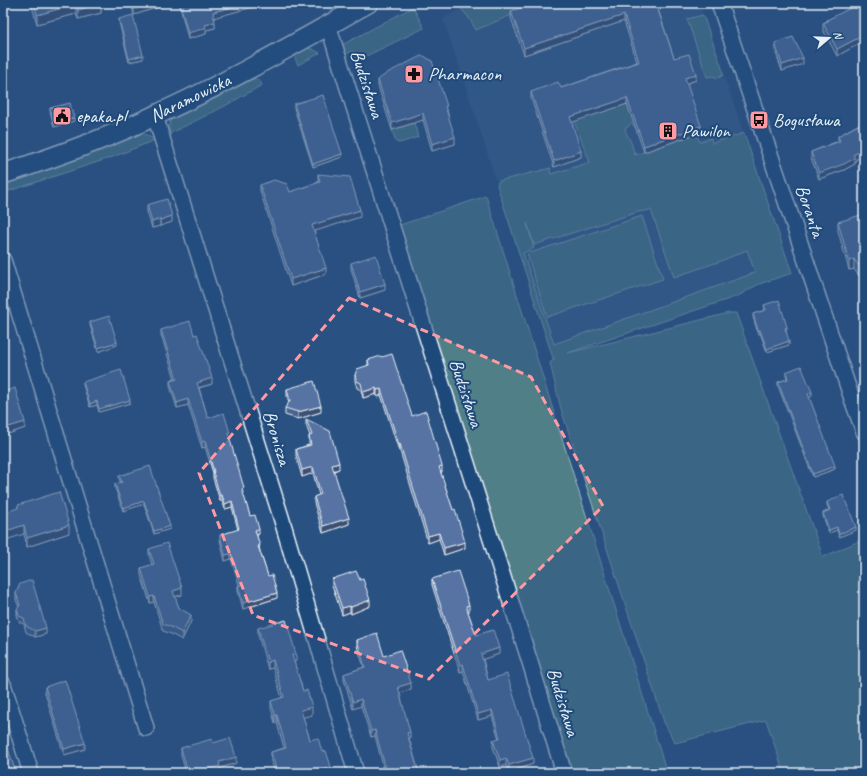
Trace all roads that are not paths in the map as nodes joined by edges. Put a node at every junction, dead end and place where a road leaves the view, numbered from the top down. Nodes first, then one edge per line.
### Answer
1 (368, 3) edge
2 (719, 3) edge
3 (328, 25) junction
4 (155, 116) junction
5 (3, 174) edge
6 (3, 260) edge
7 (864, 432) edge
8 (3, 684) edge
9 (146, 728) dead end
10 (31, 773) edge
11 (356, 773) edge
12 (564, 773) edge

1 - 3 street, Naramowicka
2 - 7 street, Boranta
3 - 4 street, Naramowicka
3 - 12 street, Budzisława
4 - 5 street, Naramowicka
4 - 11 street, Bronisza
6 - 9 street
8 - 10 street

